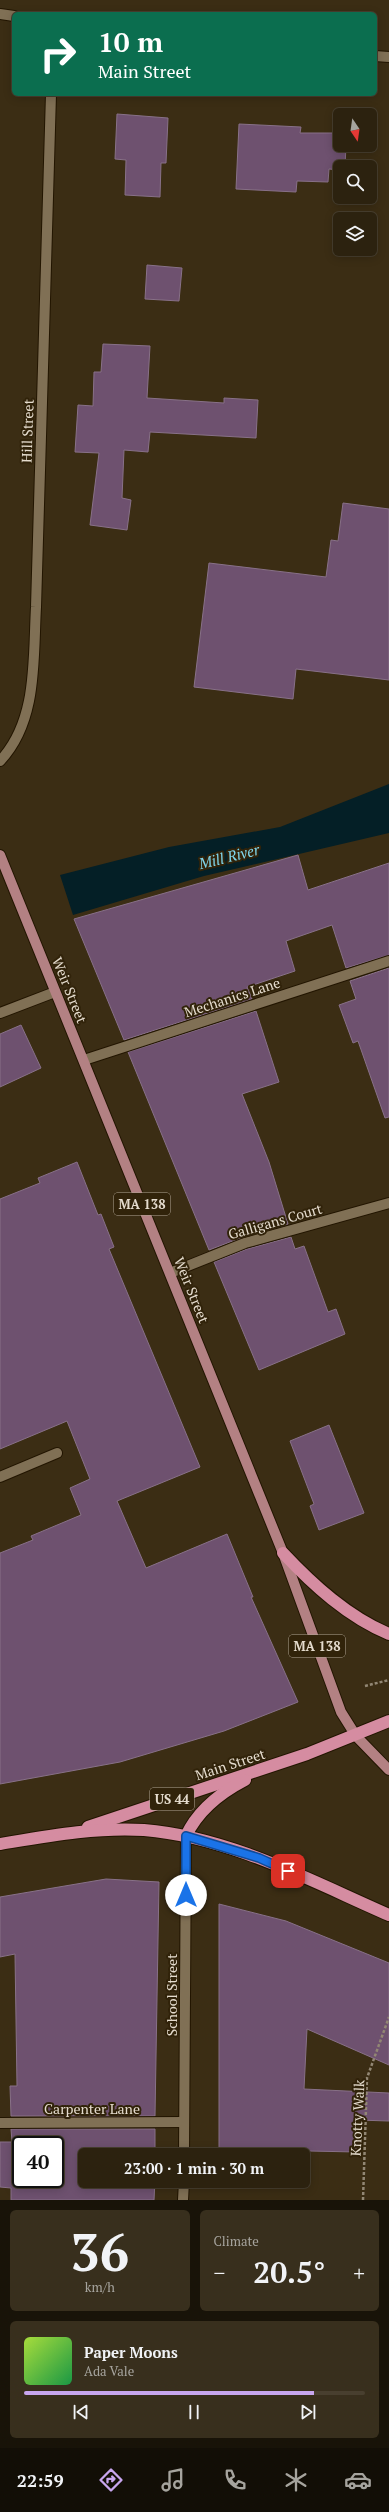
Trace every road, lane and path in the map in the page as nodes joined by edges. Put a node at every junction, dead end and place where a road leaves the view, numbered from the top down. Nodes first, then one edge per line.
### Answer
1 (0, 14) edge
2 (12, 16) edge
3 (377, 56) edge
4 (389, 57) edge
5 (51, 96) edge
6 (0, 761) edge
7 (0, 855) edge
8 (389, 960) edge
9 (56, 992) junction
10 (0, 1013) edge
11 (84, 1060) junction
12 (389, 1203) edge
13 (170, 1273) junction
14 (58, 1453) dead end
15 (0, 1477) edge
16 (283, 1553) junction
17 (389, 1634) edge
18 (389, 1680) edge
19 (365, 1686) dead end
20 (389, 1722) edge
21 (356, 1736) junction
22 (277, 1764) junction
23 (389, 1770) edge
24 (68, 1833) junction
25 (186, 1836) junction
26 (0, 1844) edge
27 (389, 1915) edge
28 (389, 2017) edge
29 (184, 2122) junction
30 (0, 2123) edge
31 (184, 2148) edge
32 (184, 2188) edge
33 (183, 2200) edge
34 (363, 2200) edge

1 - 2 street
3 - 4 street
5 - 6 street, Hill Street
7 - 9 main road, Weir Street / MA 138
8 - 11 street, Mechanics Lane
9 - 10 street
9 - 11 main road, Weir Street / MA 138
11 - 13 main road, Weir Street / MA 138
12 - 13 street, Galligans Court
13 - 16 main road, Weir Street / MA 138
14 - 15 street
16 - 17 highway, MA 138
16 - 21 main road, Weir Street / MA 138
18 - 19 path
20 - 21 highway, US 44
21 - 22 highway, Main Street / US 44
21 - 23 main road, MA 138
22 - 24 highway, Main Street / US 44
22 - 25 highway
24 - 25 highway, Main Street / US 44
24 - 26 highway, Main Street / US 44
25 - 27 highway, Main Street / US 44
25 - 29 street, School Street
28 - 34 path, Knotty Walk
29 - 30 street, Carpenter Lane
29 - 31 street, School Street
32 - 33 street

